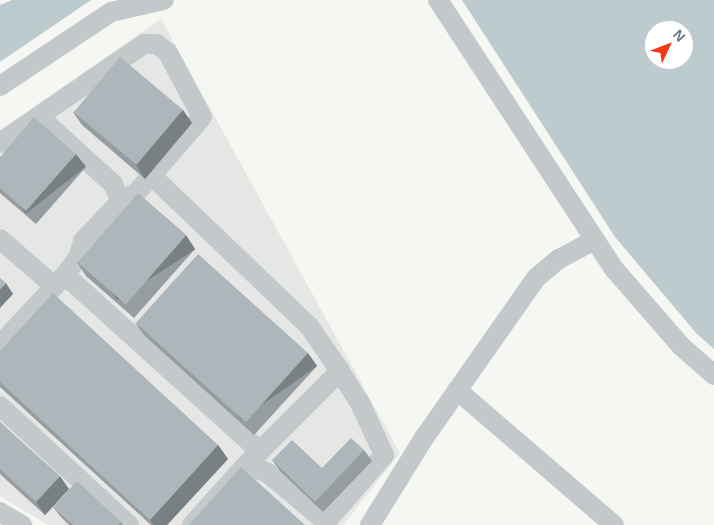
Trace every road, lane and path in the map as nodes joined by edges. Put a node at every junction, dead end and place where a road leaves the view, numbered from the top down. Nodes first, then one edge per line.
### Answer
1 (164, 0) edge
2 (438, 0) edge
3 (0, 86) edge
4 (42, 114) junction
5 (0, 144) edge
6 (152, 176) junction
7 (121, 201) junction
8 (0, 239) edge
9 (594, 240) junction
10 (60, 280) junction
11 (2, 340) edge
12 (340, 371) junction
13 (714, 375) edge
14 (457, 390) junction
15 (0, 406) edge
16 (253, 458) junction
17 (1, 515) edge
18 (22, 525) edge
19 (129, 525) edge
20 (192, 525) edge
21 (370, 525) edge
22 (614, 525) edge

1 - 3 street
2 - 9 street
4 - 5 street
4 - 6 street
4 - 7 street
6 - 7 street
6 - 12 street
7 - 10 street
8 - 10 street
9 - 13 street
9 - 14 street
10 - 11 street
10 - 16 street
12 - 16 street
12 - 16 street
14 - 21 street
14 - 22 street
15 - 19 street
16 - 20 street
17 - 18 street

